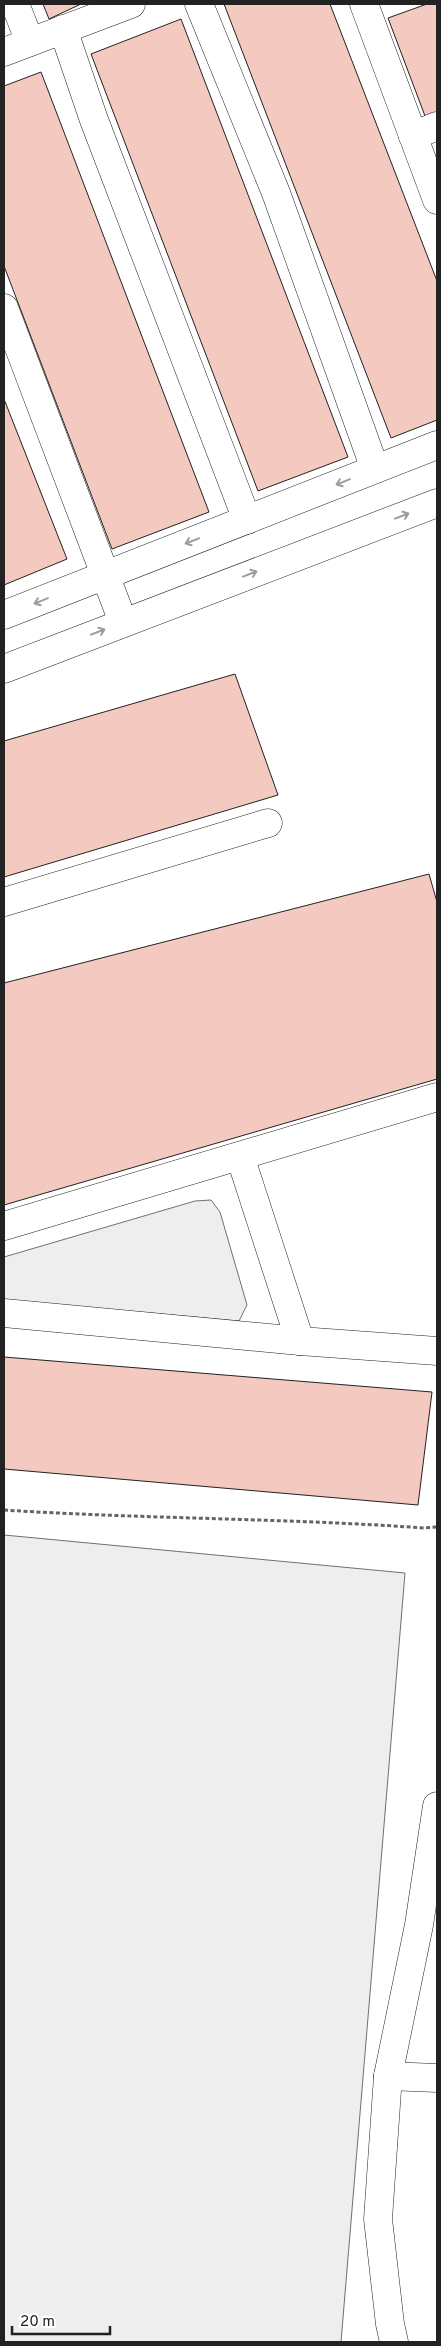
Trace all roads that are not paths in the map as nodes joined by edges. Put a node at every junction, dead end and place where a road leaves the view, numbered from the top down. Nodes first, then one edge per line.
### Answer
1 (15, 4) edge
2 (131, 4) edge
3 (199, 4) edge
4 (371, 6) edge
5 (64, 29) junction
6 (30, 42) junction
7 (4, 52) edge
8 (425, 131) edge
9 (437, 200) edge
10 (4, 308) edge
11 (437, 445) edge
12 (375, 469) junction
13 (437, 503) edge
14 (246, 520) junction
15 (106, 575) junction
16 (4, 615) edge
17 (123, 622) junction
18 (4, 669) edge
19 (268, 823) dead end
20 (4, 902) edge
21 (437, 1097) edge
22 (240, 1156) junction
23 (4, 1226) edge
24 (4, 1312) edge
25 (300, 1341) junction
26 (437, 1351) edge
27 (437, 1806) edge
28 (388, 2076) junction
29 (437, 2078) edge
30 (394, 2342) edge

1 - 6 street
2 - 5 street
3 - 12 street
4 - 8 street
5 - 6 street
5 - 14 street
6 - 7 street
8 - 9 street
10 - 15 street
11 - 12 street
12 -> 14 street
17 -> 13 street
14 -> 15 street
15 -> 16 street
15 - 17 street
18 -> 17 street
19 - 20 street
21 - 22 street
22 - 23 street
22 - 25 street
24 - 25 street
25 - 26 street
27 - 28 street
28 - 29 street
28 - 30 street

